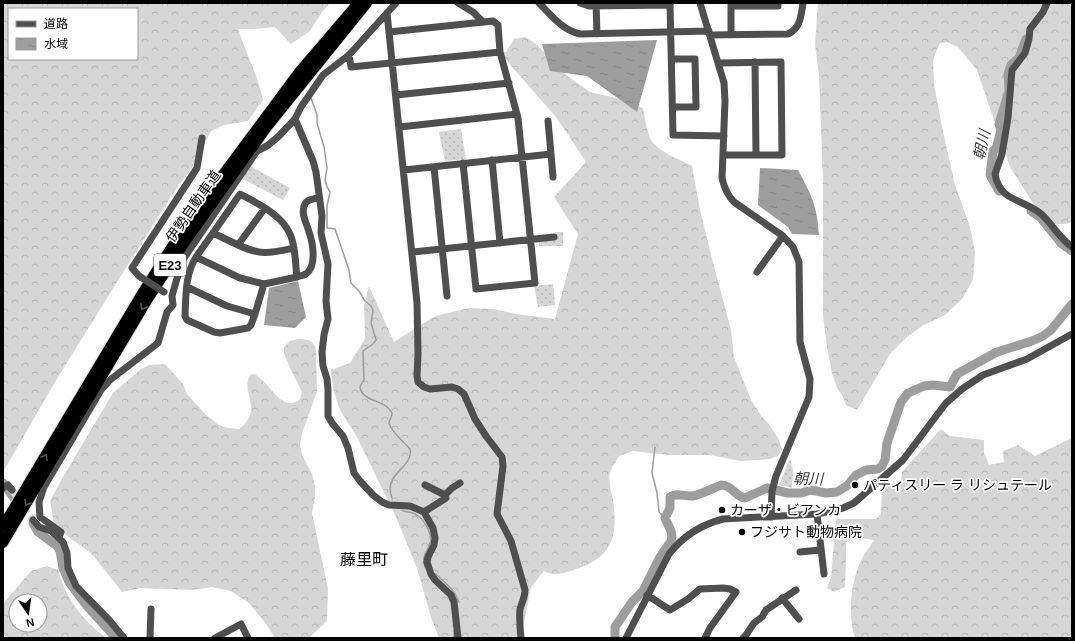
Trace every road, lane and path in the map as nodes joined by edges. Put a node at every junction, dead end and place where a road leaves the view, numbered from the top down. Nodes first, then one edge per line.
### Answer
1 (396, 3) edge
2 (458, 3) edge
3 (539, 3) edge
4 (580, 3) edge
5 (700, 3) edge
6 (778, 3) edge
7 (803, 3) edge
8 (1047, 3) edge
9 (363, 4) edge
10 (670, 4) edge
11 (596, 5) edge
12 (731, 5) edge
13 (387, 13) junction
14 (483, 22) junction
15 (389, 32) junction
16 (670, 32) junction
17 (709, 33) junction
18 (597, 34) junction
19 (731, 34) junction
20 (500, 52) junction
21 (349, 55) junction
22 (672, 59) junction
23 (755, 62) junction
24 (393, 63) junction
25 (719, 63) junction
26 (509, 83) junction
27 (396, 95) junction
28 (673, 107) junction
29 (517, 114) junction
30 (295, 120) junction
31 (548, 121) dead end
32 (400, 127) junction
33 (724, 136) junction
34 (202, 138) dead end
35 (551, 154) junction
36 (723, 155) junction
37 (756, 155) junction
38 (522, 157) junction
39 (492, 160) junction
40 (463, 163) junction
41 (434, 167) junction
42 (404, 170) junction
43 (553, 177) dead end
44 (318, 198) junction
45 (265, 208) junction
46 (213, 233) junction
47 (783, 236) junction
48 (198, 237) junction
49 (554, 237) dead end
50 (530, 240) junction
51 (206, 242) junction
52 (500, 243) junction
53 (238, 246) junction
54 (472, 246) junction
55 (1072, 247) edge
56 (294, 248) junction
57 (442, 249) junction
58 (412, 252) junction
59 (196, 257) junction
60 (758, 272) dead end
61 (297, 277) junction
62 (264, 284) junction
63 (187, 287) junction
64 (172, 296) junction
65 (447, 296) dead end
66 (255, 314) junction
67 (1072, 334) edge
68 (460, 483) dead end
69 (425, 485) dead end
70 (445, 495) junction
71 (424, 512) junction
72 (817, 514) junction
73 (772, 517) junction
74 (33, 520) tunnel mouth
75 (3, 526) edge
76 (59, 538) junction
77 (3, 543) edge
78 (820, 550) junction
79 (800, 552) dead end
80 (824, 574) dead end
81 (796, 590) dead end
82 (647, 595) junction
83 (782, 598) junction
84 (151, 610) dead end
85 (799, 619) dead end
86 (629, 637) edge
87 (124, 638) edge
88 (150, 638) edge
89 (215, 638) edge
90 (248, 638) edge
91 (458, 638) edge
92 (521, 638) edge
93 (705, 638) edge
94 (742, 638) edge

1 - 13 street
2 - 14 street
3 - 18 street
4 - 11 street
5 - 17 street
6 - 12 street
7 - 19 street
8 - 55 street
75 -> 9 highway, 伊勢自動車道 / E23
9 -> 77 highway, 伊勢自動車道 / E23
10 - 11 street
10 - 16 street
11 - 18 street
12 - 19 street
13 - 15 street
13 - 21 street
14 - 15 street
14 - 20 street
15 - 24 street
16 - 17 street
16 - 18 street
16 - 22 street
17 - 19 street
17 - 25 street
20 - 24 street
20 - 26 street
21 - 24 street
21 - 30 street
22 - 28 street
22 - 28 street
23 - 25 street
23 - 37 street
23 - 37 street
24 - 27 street
25 - 33 street
26 - 27 street
26 - 29 street
27 - 32 street
28 - 33 street
29 - 32 street
29 - 38 street
30 - 44 street
30 - 48 street
31 - 35 street
32 - 42 street
33 - 36 street
34 - 64 street, bridge
35 - 38 street
35 - 43 street
36 - 37 street
36 - 47 street
38 - 39 street
38 - 50 street
39 - 40 street
39 - 52 street
40 - 41 street
40 - 54 street
41 - 42 street
41 - 57 street
42 - 58 street
44 - 61 street
44 - 71 street
45 - 46 street
45 - 53 street
45 - 56 street
46 - 51 street
46 - 53 street
47 - 60 street
47 - 73 street
48 - 51 street
48 - 64 street
49 - 50 street
50 - 52 street
50 - 54 street
51 - 59 street
52 - 54 street
53 - 56 street
54 - 57 street
56 - 61 street
57 - 58 street
57 - 65 street
58 - 92 street
59 - 62 street
59 - 63 street
61 - 62 street
62 - 66 street
63 - 66 street
63 - 66 street
64 - 76 street
67 - 72 street
68 - 70 street
69 - 70 street
70 - 71 street
71 - 91 street
72 - 73 street
72 - 78 street
73 - 82 street
74 - 76 street
76 - 87 street
78 - 79 street
78 - 80 street
81 - 83 street
82 - 86 street
82 - 93 street
83 - 85 street
83 - 94 street
84 - 88 street
89 - 90 street

